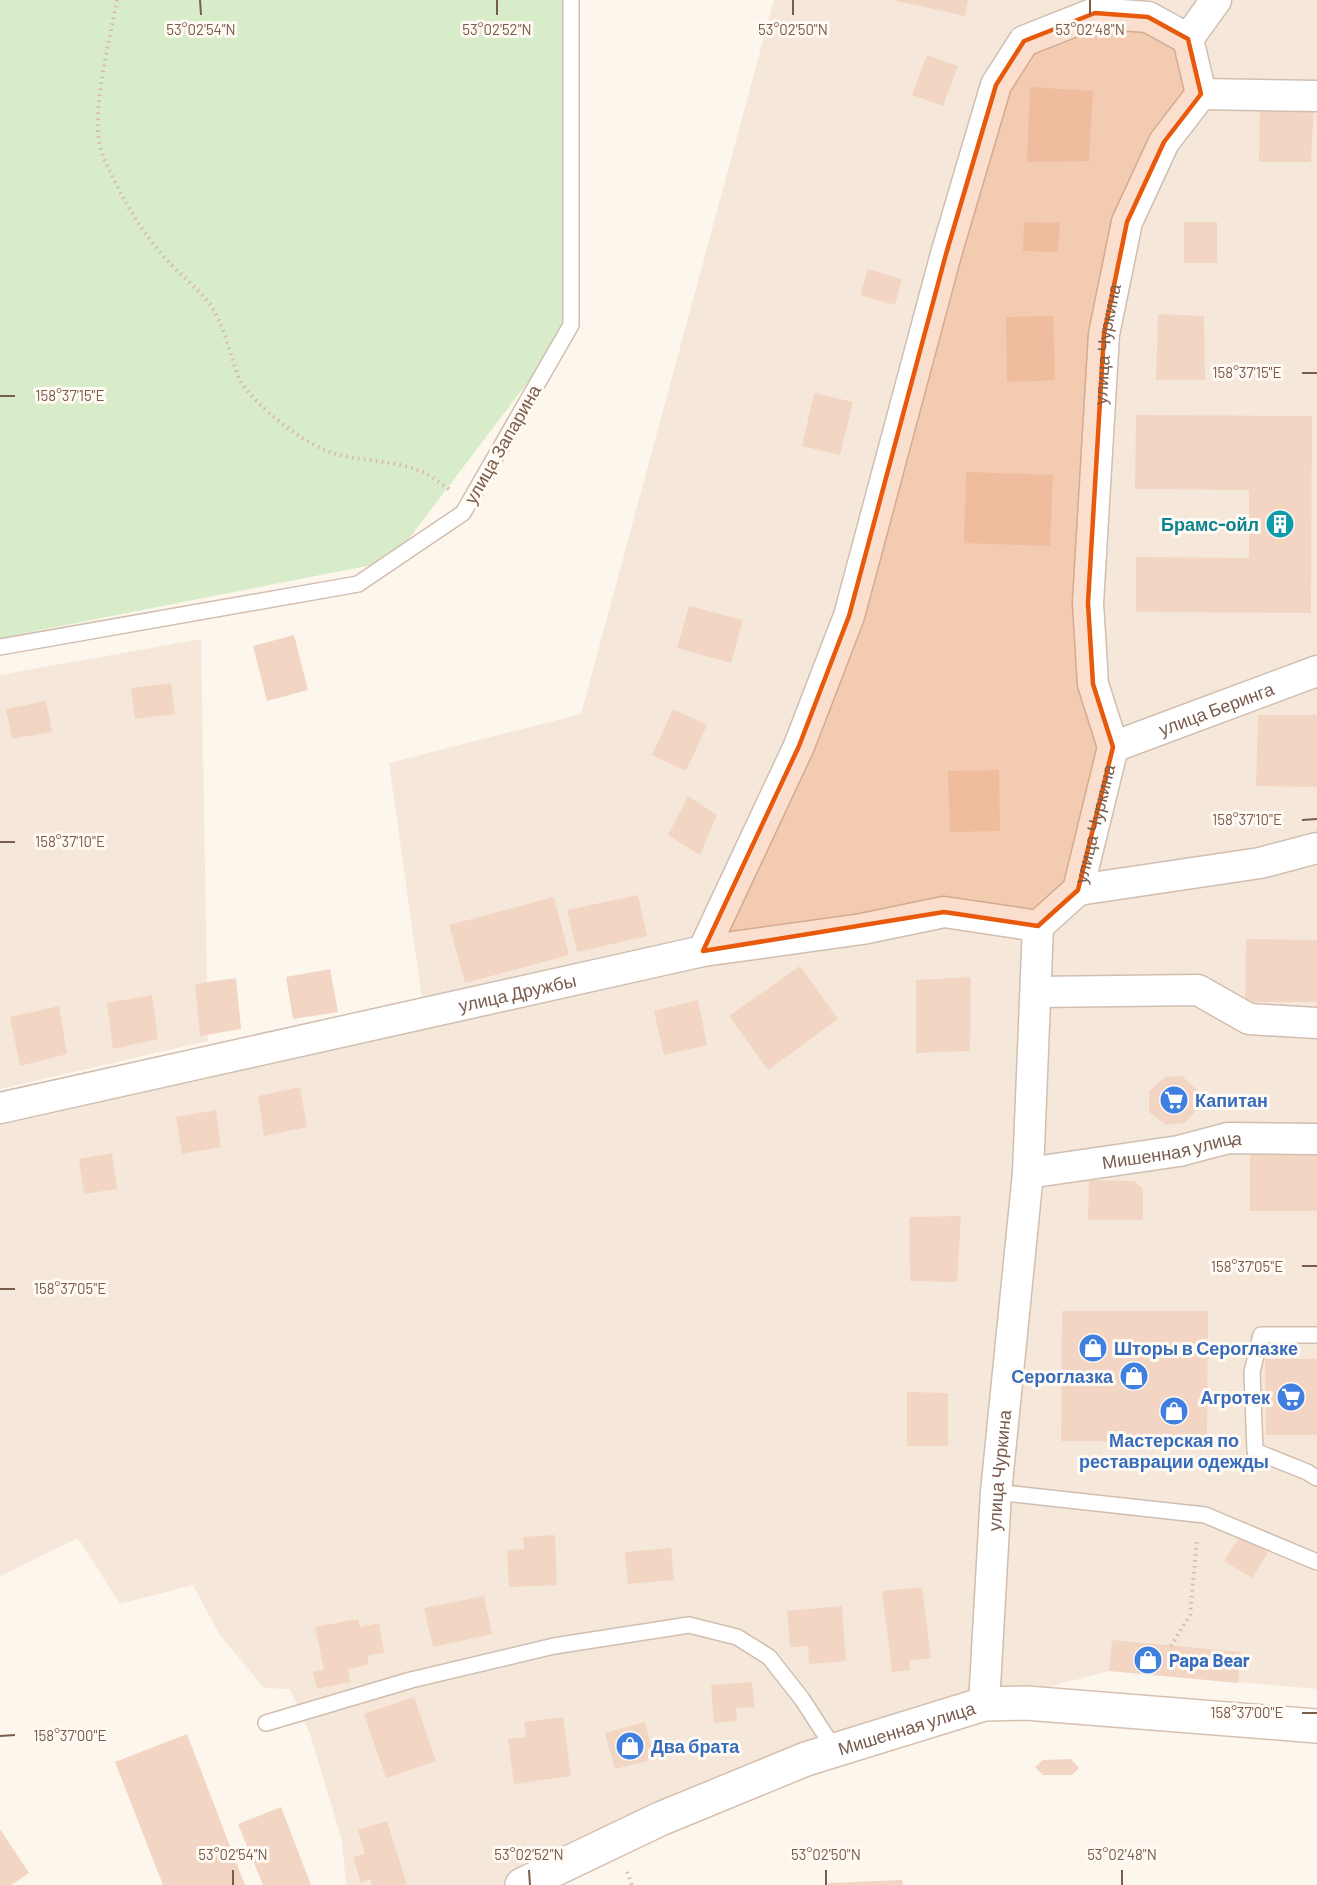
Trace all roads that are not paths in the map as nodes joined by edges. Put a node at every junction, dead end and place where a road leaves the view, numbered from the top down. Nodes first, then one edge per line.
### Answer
1 (571, 0) edge
2 (1216, 0) edge
3 (1149, 8) edge
4 (1188, 39) junction
5 (1201, 94) junction
6 (1317, 96) edge
7 (0, 648) edge
8 (1317, 671) edge
9 (1113, 747) junction
10 (1317, 848) edge
11 (1078, 890) junction
12 (1038, 926) junction
13 (703, 951) junction
14 (1036, 992) junction
15 (1317, 1023) edge
16 (0, 1108) edge
17 (1317, 1139) edge
18 (1028, 1173) junction
19 (1317, 1335) edge
20 (1317, 1478) edge
21 (996, 1492) junction
22 (1317, 1562) edge
23 (984, 1704) junction
24 (266, 1724) dead end
25 (1317, 1726) edge
26 (834, 1750) junction
27 (522, 1885) edge

1 - 7 lane, улица Запарина
2 - 4 street
3 - 4 street
3 - 13 street
4 - 5 street
5 - 6 street
5 - 9 street, улица Чуркина
8 - 9 street, улица Беринга
9 - 11 street, улица Чуркина
10 - 11 street
11 - 12 street, улица Чуркина
12 - 13 street, улица Дружбы
12 - 14 street, улица Чуркина
13 - 16 street, улица Дружбы
14 - 15 street
14 - 18 street, улица Чуркина
17 - 18 street, Мишенная улица
18 - 21 street, улица Чуркина
19 - 20 lane
21 - 22 lane
21 - 23 street, улица Чуркина
23 - 25 main road, Мишенная улица
23 - 26 main road, Мишенная улица
24 - 26 lane
26 - 27 main road, Мишенная улица

